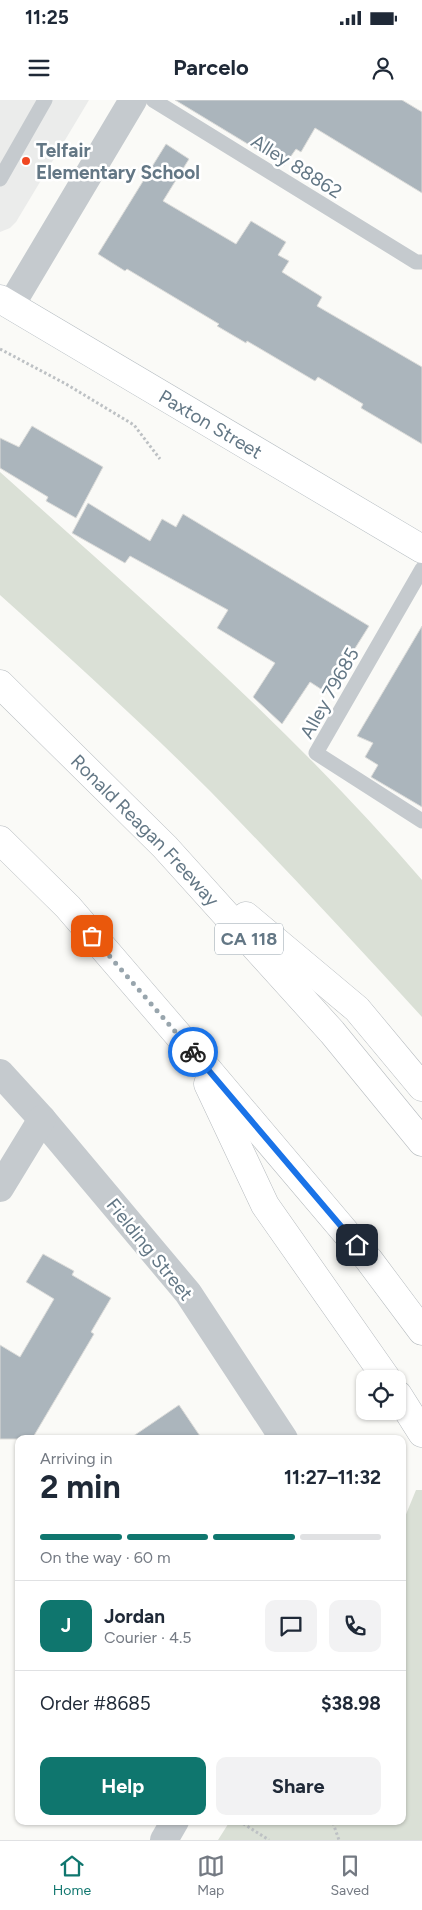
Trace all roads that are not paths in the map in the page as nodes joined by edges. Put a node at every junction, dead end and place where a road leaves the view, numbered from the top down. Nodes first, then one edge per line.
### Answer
1 (45, 100) edge
2 (133, 100) edge
3 (153, 100) edge
4 (0, 179) edge
5 (422, 262) edge
6 (5, 302) edge
7 (422, 549) edge
8 (422, 569) edge
9 (0, 684) edge
10 (422, 821) edge
11 (0, 840) edge
12 (165, 847) junction
13 (192, 1051) junction
14 (0, 1073) edge
15 (422, 1087) edge
16 (42, 1119) junction
17 (422, 1142) edge
18 (0, 1188) edge
19 (422, 1331) edge
20 (381, 1370) edge
21 (406, 1408) edge
22 (422, 1433) edge
23 (281, 1435) edge
24 (173, 1825) edge
25 (164, 1840) edge

1 - 4 lane
2 - 6 street
3 - 5 lane, Alley 88862
6 - 7 main road, Paxton Street
8 - 10 lane, Alley 79685
9 - 12 main road, Ronald Reagan Freeway / CA 118
11 - 13 main road
12 - 15 main road
12 - 17 main road, Ronald Reagan Freeway / CA 118
13 - 19 main road
13 - 20 main road
14 - 16 street, Fielding Street
16 - 18 street
16 - 23 street, Fielding Street
21 - 22 main road
24 - 25 street

